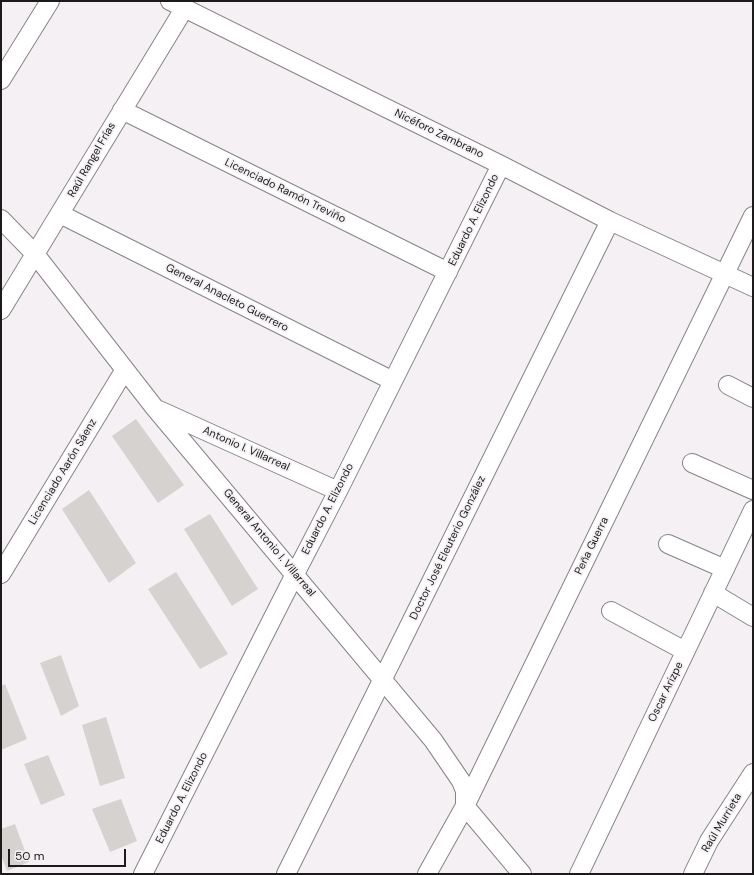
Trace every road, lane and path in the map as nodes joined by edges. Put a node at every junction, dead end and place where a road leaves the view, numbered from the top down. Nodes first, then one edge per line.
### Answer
1 (50, 1) edge
2 (177, 5) edge
3 (8, 56) edge
4 (1, 80) edge
5 (122, 110) junction
6 (501, 165) junction
7 (60, 214) junction
8 (753, 216) edge
9 (1, 219) edge
10 (610, 221) junction
11 (35, 254) junction
12 (448, 272) junction
13 (725, 275) junction
14 (753, 287) edge
15 (1, 310) edge
16 (124, 371) junction
17 (393, 381) junction
18 (728, 385) dead end
19 (753, 398) edge
20 (154, 407) junction
21 (692, 463) dead end
22 (753, 490) edge
23 (338, 491) junction
24 (753, 510) edge
25 (668, 544) dead end
26 (725, 568) junction
27 (1, 574) edge
28 (295, 574) junction
29 (713, 593) junction
30 (611, 611) dead end
31 (753, 617) edge
32 (685, 651) junction
33 (382, 680) junction
34 (753, 773) edge
35 (465, 806) junction
36 (143, 874) edge
37 (286, 874) edge
38 (427, 874) edge
39 (522, 874) edge
40 (579, 874) edge
41 (693, 874) edge

1 - 3 street
2 - 5 street, Raúl Rangel Frías
2 - 6 street, Nicéforo Zambrano
3 - 4 street
5 - 7 street, Raúl Rangel Frías
5 - 12 street, Licenciado Ramón Treviño
6 - 10 street, Nicéforo Zambrano
6 - 12 street, Eduardo A. Elizondo
7 - 11 street, Raúl Rangel Frías
7 - 17 street, General Anacleto Guerrero
8 - 13 street, Peña Guerra
9 - 11 street, General Antonio I. Villarreal
10 - 13 street, Nicéforo Zambrano
10 - 33 street, Doctor José Eleuterio González
11 - 15 street, Raúl Rangel Frías
11 - 16 street, General Antonio I. Villarreal
12 - 17 street, Eduardo A. Elizondo
13 - 14 street, Nicéforo Zambrano
13 - 35 street, Peña Guerra
16 - 20 street, General Antonio I. Villarreal
16 - 27 street, Licenciado Aarón Sáenz
17 - 23 street, Eduardo A. Elizondo
18 - 19 street
20 - 23 street, Antonio I. Villarreal
20 - 28 street, General Antonio I. Villarreal
21 - 22 street
23 - 28 street, Eduardo A. Elizondo
24 - 26 street, Oscar Arizpe
25 - 26 street
26 - 29 street, Oscar Arizpe
28 - 33 street, General Antonio I. Villarreal
28 - 36 street, Eduardo A. Elizondo
29 - 31 street
29 - 32 street, Oscar Arizpe
30 - 32 street
32 - 40 street, Oscar Arizpe
33 - 35 street, General Antonio I. Villarreal
33 - 37 street, Doctor José Eleuterio González
34 - 41 street, Raúl Murrieta
35 - 38 street, Peña Guerra
35 - 39 street

